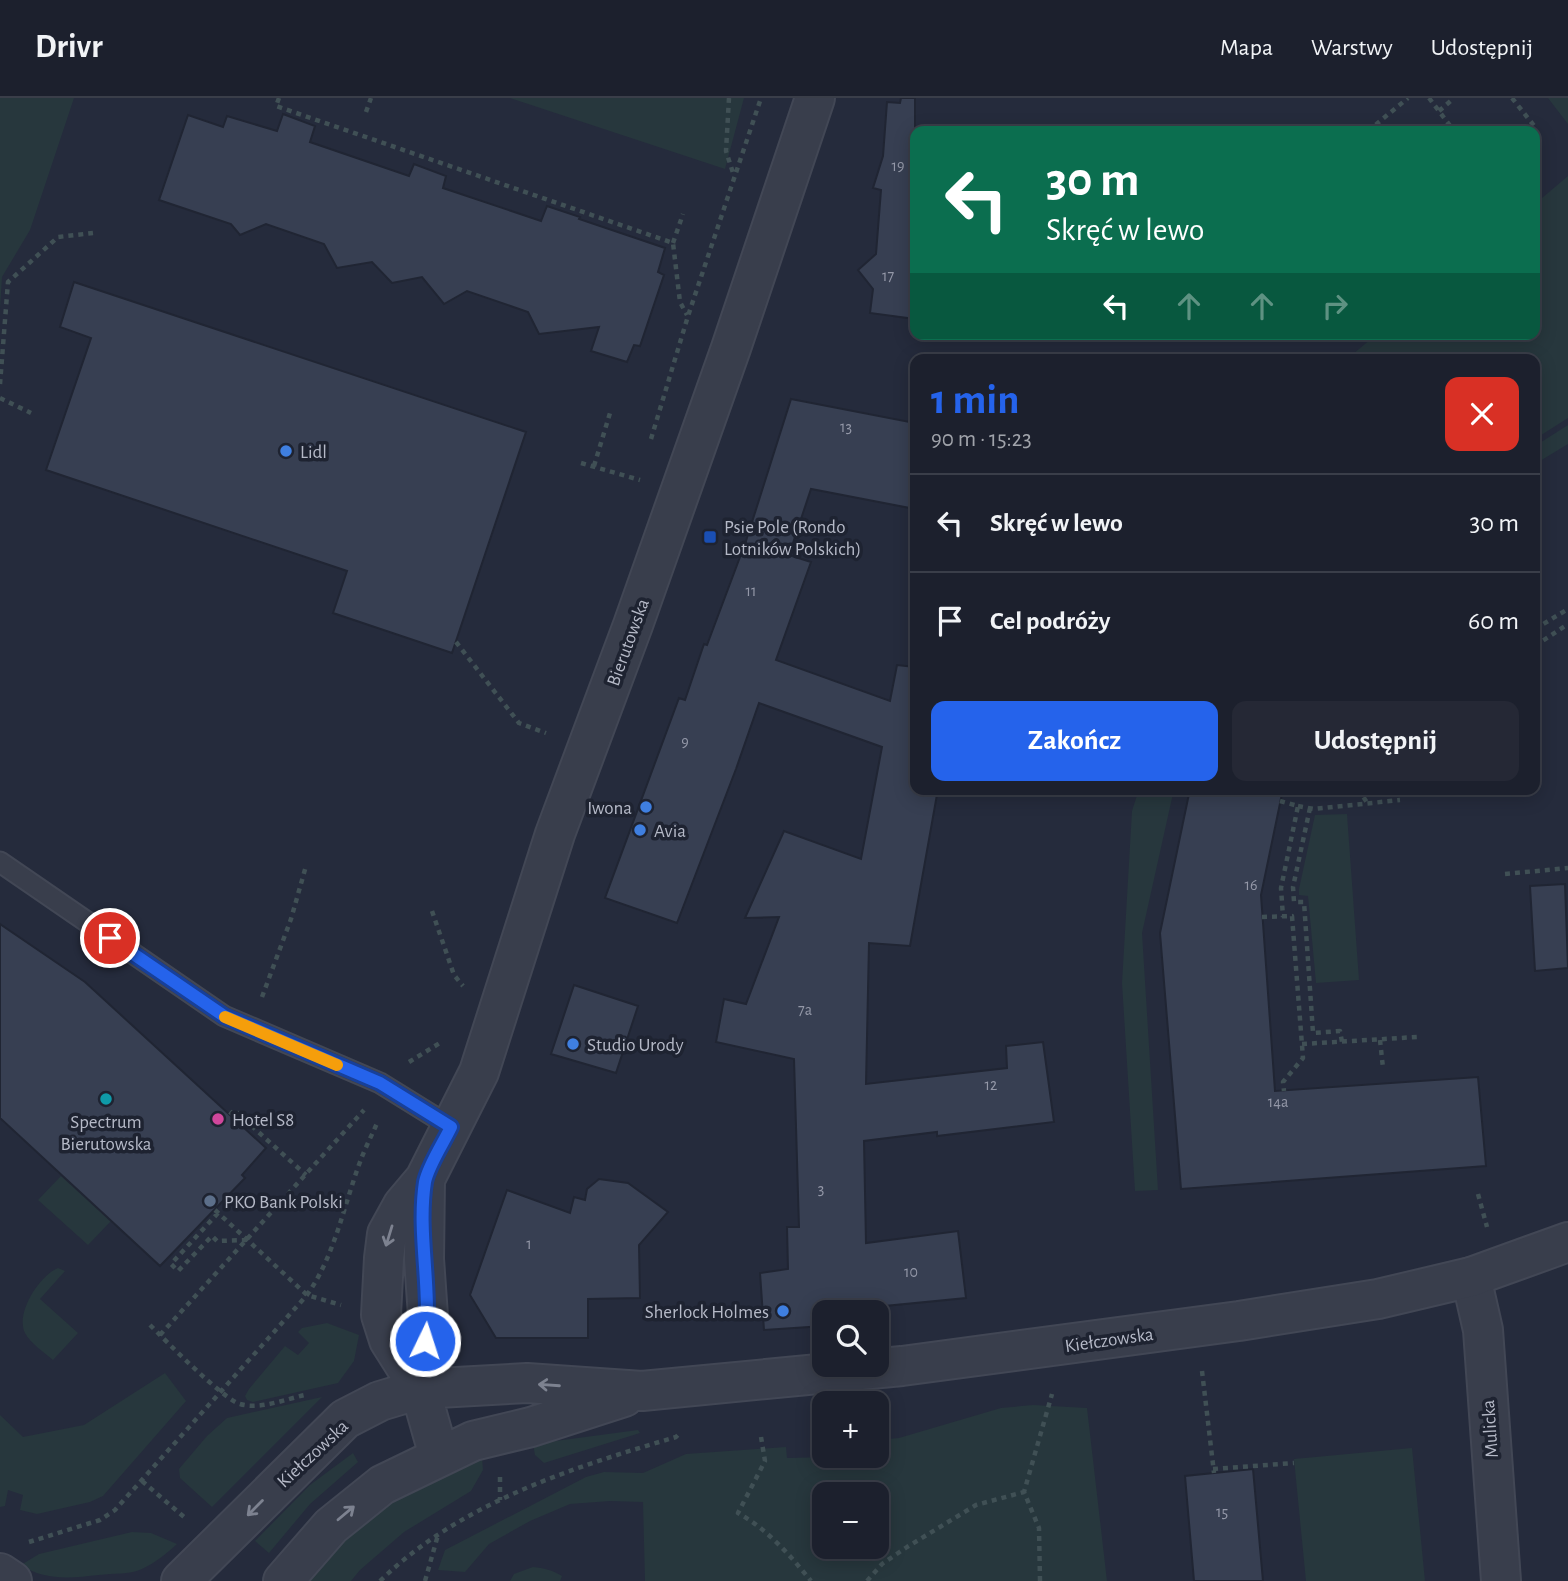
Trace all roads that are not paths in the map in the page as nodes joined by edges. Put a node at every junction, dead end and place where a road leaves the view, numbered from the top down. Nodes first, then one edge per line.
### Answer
1 (815, 98) edge
2 (0, 862) edge
3 (451, 1127) junction
4 (1568, 1242) edge
5 (1471, 1277) junction
6 (420, 1390) junction
7 (642, 1391) junction
8 (439, 1457) junction
9 (0, 1573) edge
10 (12, 1581) edge
11 (181, 1581) edge
12 (283, 1581) edge
13 (1501, 1581) edge

1 - 3 street, Bierutowska
2 - 3 lane
3 - 6 street, Bierutowska
4 - 5 street, Kiełczowska
5 - 7 street, Kiełczowska
5 - 13 street, Mulicka
7 -> 6 street, Kiełczowska
6 - 8 street, Bierutowska
6 -> 11 street, Kiełczowska
7 - 8 street, Kiełczowska
12 -> 8 street, Kiełczowska
9 - 10 street

